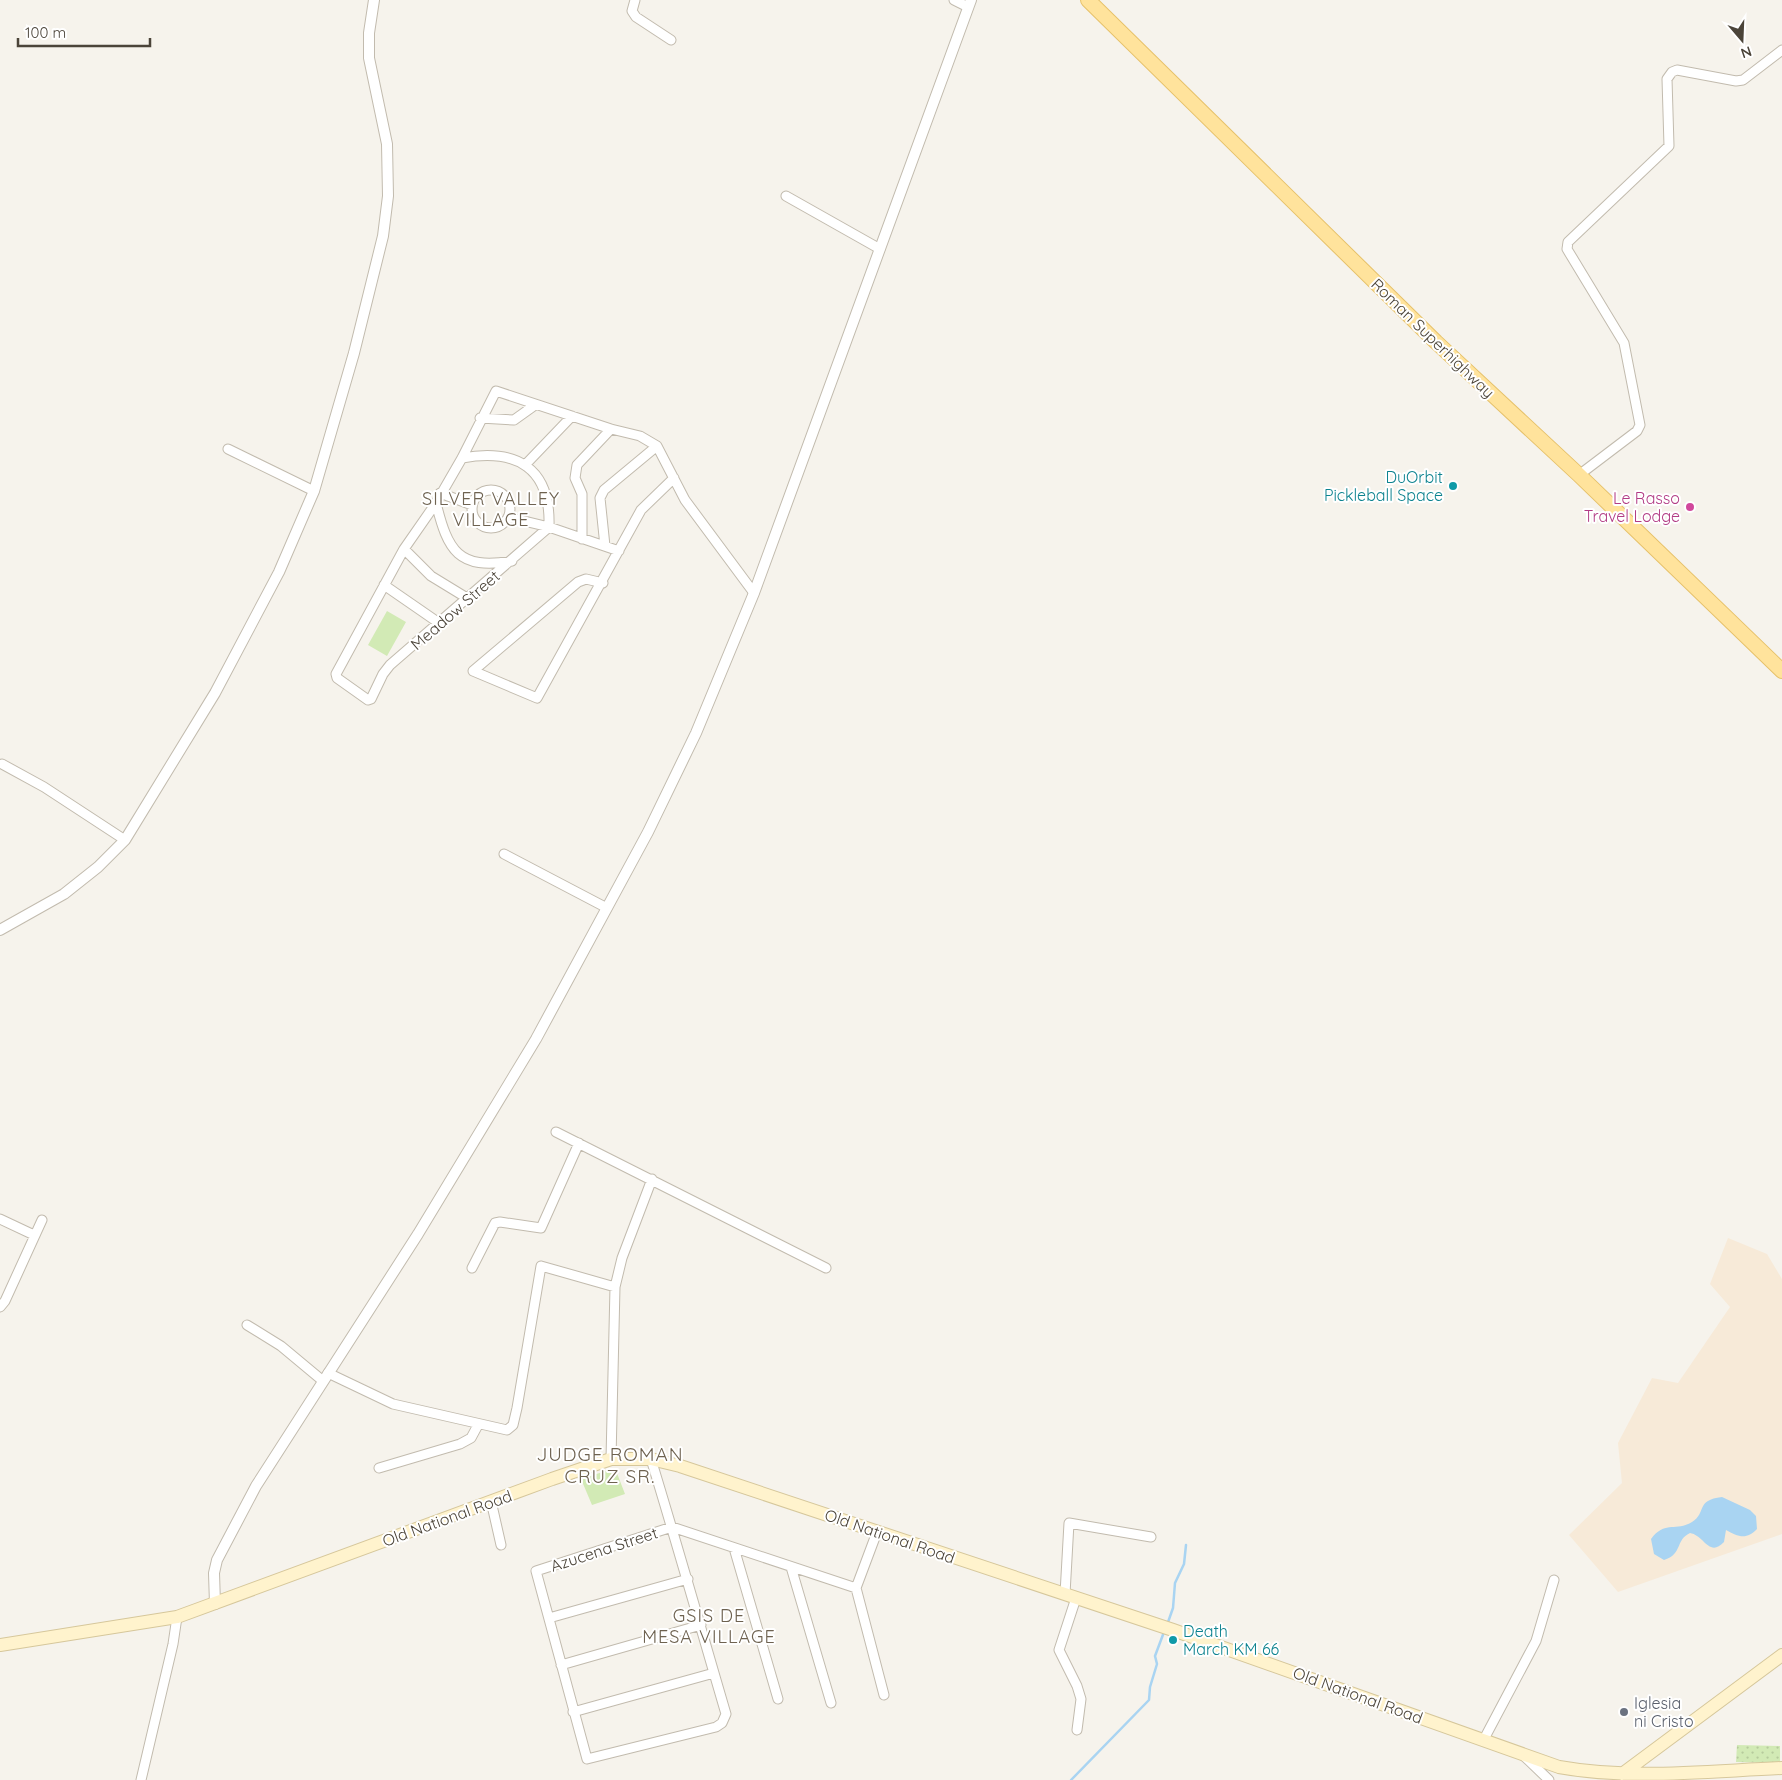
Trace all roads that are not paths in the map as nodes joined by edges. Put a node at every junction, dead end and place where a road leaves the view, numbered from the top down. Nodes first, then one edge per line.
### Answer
1 (374, 0) edge
2 (635, 0) edge
3 (954, 0) edge
4 (1088, 0) edge
5 (969, 4) edge
6 (671, 40) dead end
7 (1782, 50) edge
8 (786, 196) dead end
9 (880, 249) junction
10 (535, 405) junction
11 (572, 416) junction
12 (480, 418) junction
13 (611, 429) junction
14 (657, 446) junction
15 (228, 449) dead end
16 (462, 458) junction
17 (526, 464) junction
18 (1579, 475) junction
19 (674, 478) junction
20 (314, 491) junction
21 (440, 493) junction
22 (436, 503) junction
23 (472, 505) junction
24 (508, 517) junction
25 (549, 527) junction
26 (582, 539) junction
27 (606, 546) junction
28 (404, 549) junction
29 (619, 551) junction
30 (513, 560) junction
31 (603, 583) junction
32 (384, 585) junction
33 (754, 593) junction
34 (467, 598) junction
35 (439, 624) junction
36 (1782, 672) edge
37 (2, 764) dead end
38 (125, 840) junction
39 (504, 854) dead end
40 (607, 908) junction
41 (0, 930) edge
42 (556, 1132) dead end
43 (579, 1143) junction
44 (652, 1179) junction
45 (0, 1219) edge
46 (42, 1220) dead end
47 (34, 1235) junction
48 (472, 1268) dead end
49 (826, 1268) dead end
50 (615, 1287) junction
51 (0, 1307) edge
52 (247, 1324) dead end
53 (326, 1377) junction
54 (478, 1425) junction
55 (611, 1459) junction
56 (651, 1459) junction
57 (379, 1468) dead end
58 (491, 1502) junction
59 (672, 1526) junction
60 (877, 1532) junction
61 (1152, 1537) dead end
62 (501, 1545) dead end
63 (734, 1548) junction
64 (791, 1567) junction
65 (688, 1579) junction
66 (1554, 1580) dead end
67 (856, 1588) junction
68 (1070, 1596) junction
69 (215, 1604) junction
70 (177, 1617) junction
71 (549, 1618) junction
72 (701, 1625) junction
73 (0, 1645) edge
74 (1782, 1655) edge
75 (561, 1665) junction
76 (714, 1673) junction
77 (884, 1696) dead end
78 (778, 1699) dead end
79 (831, 1703) dead end
80 (573, 1712) junction
81 (1077, 1730) dead end
82 (1483, 1741) junction
83 (1524, 1756) junction
84 (1782, 1768) edge
85 (1622, 1774) junction
86 (141, 1780) edge
87 (1549, 1780) edge

1 - 20 street
2 - 6 street
3 - 5 street
4 - 18 main road, Roman Superhighway
5 - 9 street
7 - 18 street
8 - 9 street
9 - 33 street
10 - 11 street
10 - 12 street
10 - 12 street
11 - 13 street
11 - 17 street
12 - 16 street
13 - 14 street
13 - 26 street
14 - 19 street
14 - 27 street
15 - 20 street
16 - 17 street
16 - 21 street
17 - 25 street
18 - 36 main road, Roman Superhighway
19 - 29 street
19 - 33 street
20 - 38 street
21 - 22 street
21 - 23 street
22 - 28 street
22 - 30 street
23 - 24 street
23 - 24 street
24 - 25 street
25 - 26 street
25 - 30 street, Meadow Street
26 - 27 street
27 - 29 street
28 - 32 street
28 - 34 street
29 - 31 street
30 - 34 street, Meadow Street
31 - 31 street
32 - 35 street
32 - 35 street, Meadow Street
33 - 40 street
34 - 35 street, Meadow Street
37 - 38 street
38 - 41 street
39 - 40 street
40 - 53 street
42 - 43 street
43 - 44 street
43 - 48 street
44 - 49 street
44 - 50 street
45 - 47 street
46 - 47 street
47 - 51 street
50 - 54 street
50 - 55 street
52 - 53 street
53 - 54 street
53 - 69 street
54 - 57 street
55 - 56 main road, Old National Road
55 - 58 main road, Old National Road
56 - 59 street
56 - 60 main road, Old National Road
58 - 62 street
58 - 69 main road, Old National Road
59 - 63 street
59 - 65 street
59 - 71 street, Azucena Street
60 - 67 street
60 - 68 main road, Old National Road
61 - 68 street
63 - 64 street
63 - 78 street
64 - 67 street
64 - 79 street
65 - 71 street
65 - 72 street
66 - 82 street
67 - 77 street
68 - 81 street
68 - 82 main road, Old National Road
69 - 70 main road, Old National Road
70 - 73 main road, Old National Road
70 - 86 street
71 - 75 street
72 - 75 street
72 - 76 street
74 - 85 main road
75 - 80 street
76 - 80 street
76 - 80 street
82 - 83 main road, Old National Road
83 - 85 main road, Old National Road
83 - 87 street
84 - 85 main road, Old National Road

